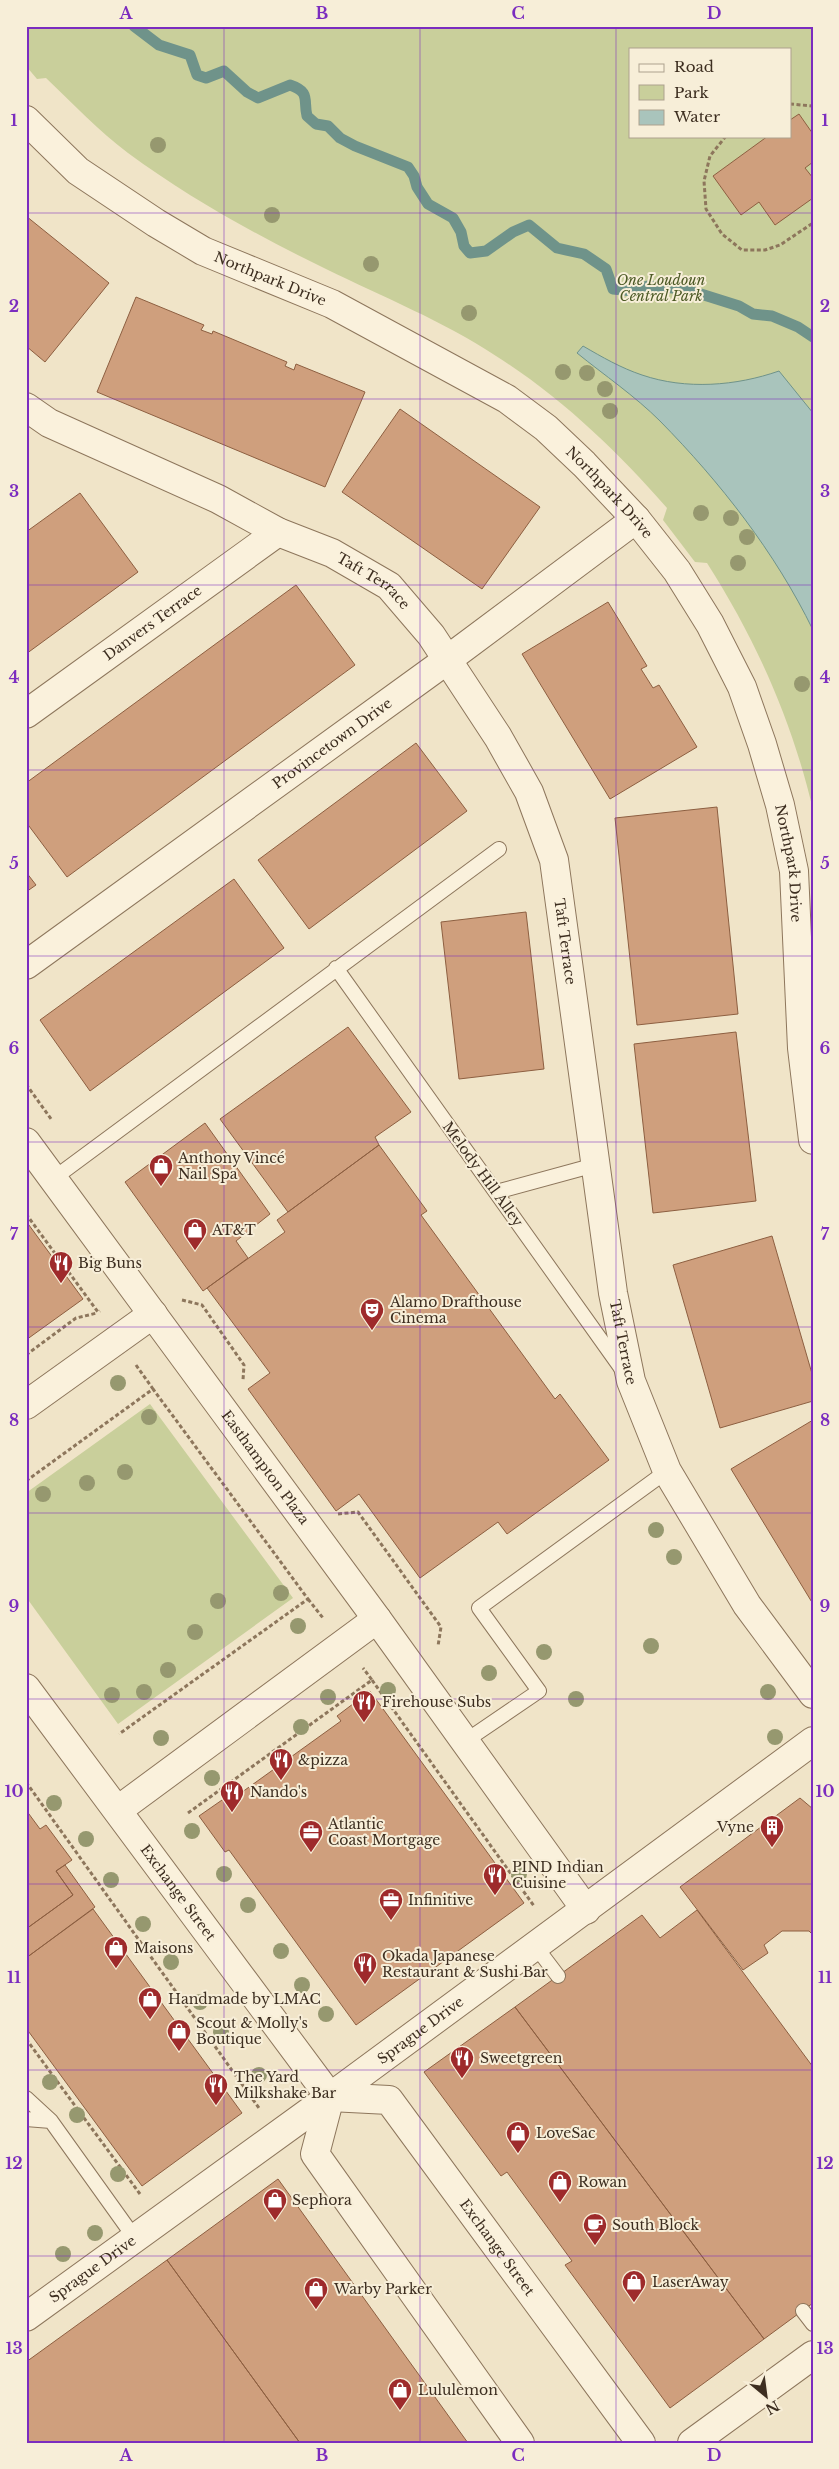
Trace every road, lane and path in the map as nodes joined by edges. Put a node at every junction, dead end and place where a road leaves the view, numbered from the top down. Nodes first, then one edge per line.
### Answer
1 (792, 104) edge
2 (813, 106) edge
3 (26, 120) edge
4 (724, 138) edge
5 (813, 223) edge
6 (26, 407) edge
7 (636, 519) junction
8 (278, 532) junction
9 (447, 660) junction
10 (26, 714) edge
11 (499, 849) dead end
12 (26, 966) edge
13 (336, 968) junction
14 (26, 1084) edge
15 (813, 1140) edge
16 (26, 1142) edge
17 (80, 1159) junction
18 (595, 1165) junction
19 (53, 1179) junction
20 (496, 1192) junction
21 (181, 1299) dead end
22 (154, 1314) junction
23 (631, 1380) junction
24 (242, 1389) dead end
25 (26, 1405) edge
26 (667, 1471) junction
27 (26, 1481) edge
28 (333, 1514) dead end
29 (377, 1619) junction
30 (442, 1652) dead end
31 (372, 1680) dead end
32 (26, 1688) edge
33 (813, 1694) edge
34 (119, 1734) dead end
35 (813, 1741) edge
36 (464, 1742) junction
37 (26, 1782) edge
38 (118, 1810) junction
39 (535, 1907) dead end
40 (586, 1910) junction
41 (536, 1946) junction
42 (558, 1976) dead end
43 (26, 2039) edge
44 (330, 2097) junction
45 (26, 2098) edge
46 (252, 2114) dead end
47 (26, 2119) edge
48 (51, 2120) junction
49 (148, 2188) dead end
50 (134, 2238) junction
51 (803, 2310) dead end
52 (26, 2317) edge
53 (813, 2324) edge
54 (813, 2356) edge
55 (520, 2443) edge
56 (641, 2443) edge
57 (692, 2443) edge

1 - 2 path
3 - 7 street, Northpark Drive
4 - 5 path
6 - 8 street, Taft Terrace
7 - 9 street, Provincetown Drive
7 - 15 street, Northpark Drive
8 - 9 street, Taft Terrace
8 - 10 street, Danvers Terrace
9 - 12 street, Provincetown Drive
9 - 18 street, Taft Terrace
11 - 13 lane
13 - 17 lane
13 - 20 lane, Melody Hill Alley
14 - 17 path
16 - 19 street, Easthampton Plaza
17 - 19 lane
18 - 20 lane
18 - 23 street, Taft Terrace
19 - 22 street, Easthampton Plaza
20 - 23 lane, Melody Hill Alley
21 - 24 path
22 - 25 street
22 - 29 street, Easthampton Plaza
23 - 26 street, Taft Terrace
26 - 33 street, Taft Terrace
26 - 36 lane
27 - 34 path
28 - 30 path
29 - 36 street, Easthampton Plaza
29 - 38 street
31 - 39 path
32 - 38 street, Exchange Street
35 - 40 street, Sprague Drive
36 - 40 street, Easthampton Plaza
37 - 46 path
38 - 44 street, Exchange Street
40 - 41 street, Sprague Drive
41 - 42 lane
41 - 44 street, Sprague Drive
43 - 49 path
44 - 50 street, Sprague Drive
44 - 55 street
44 - 56 street, Exchange Street
45 - 48 lane
47 - 48 lane
48 - 50 lane
50 - 52 street, Sprague Drive
51 - 53 lane
54 - 57 street

